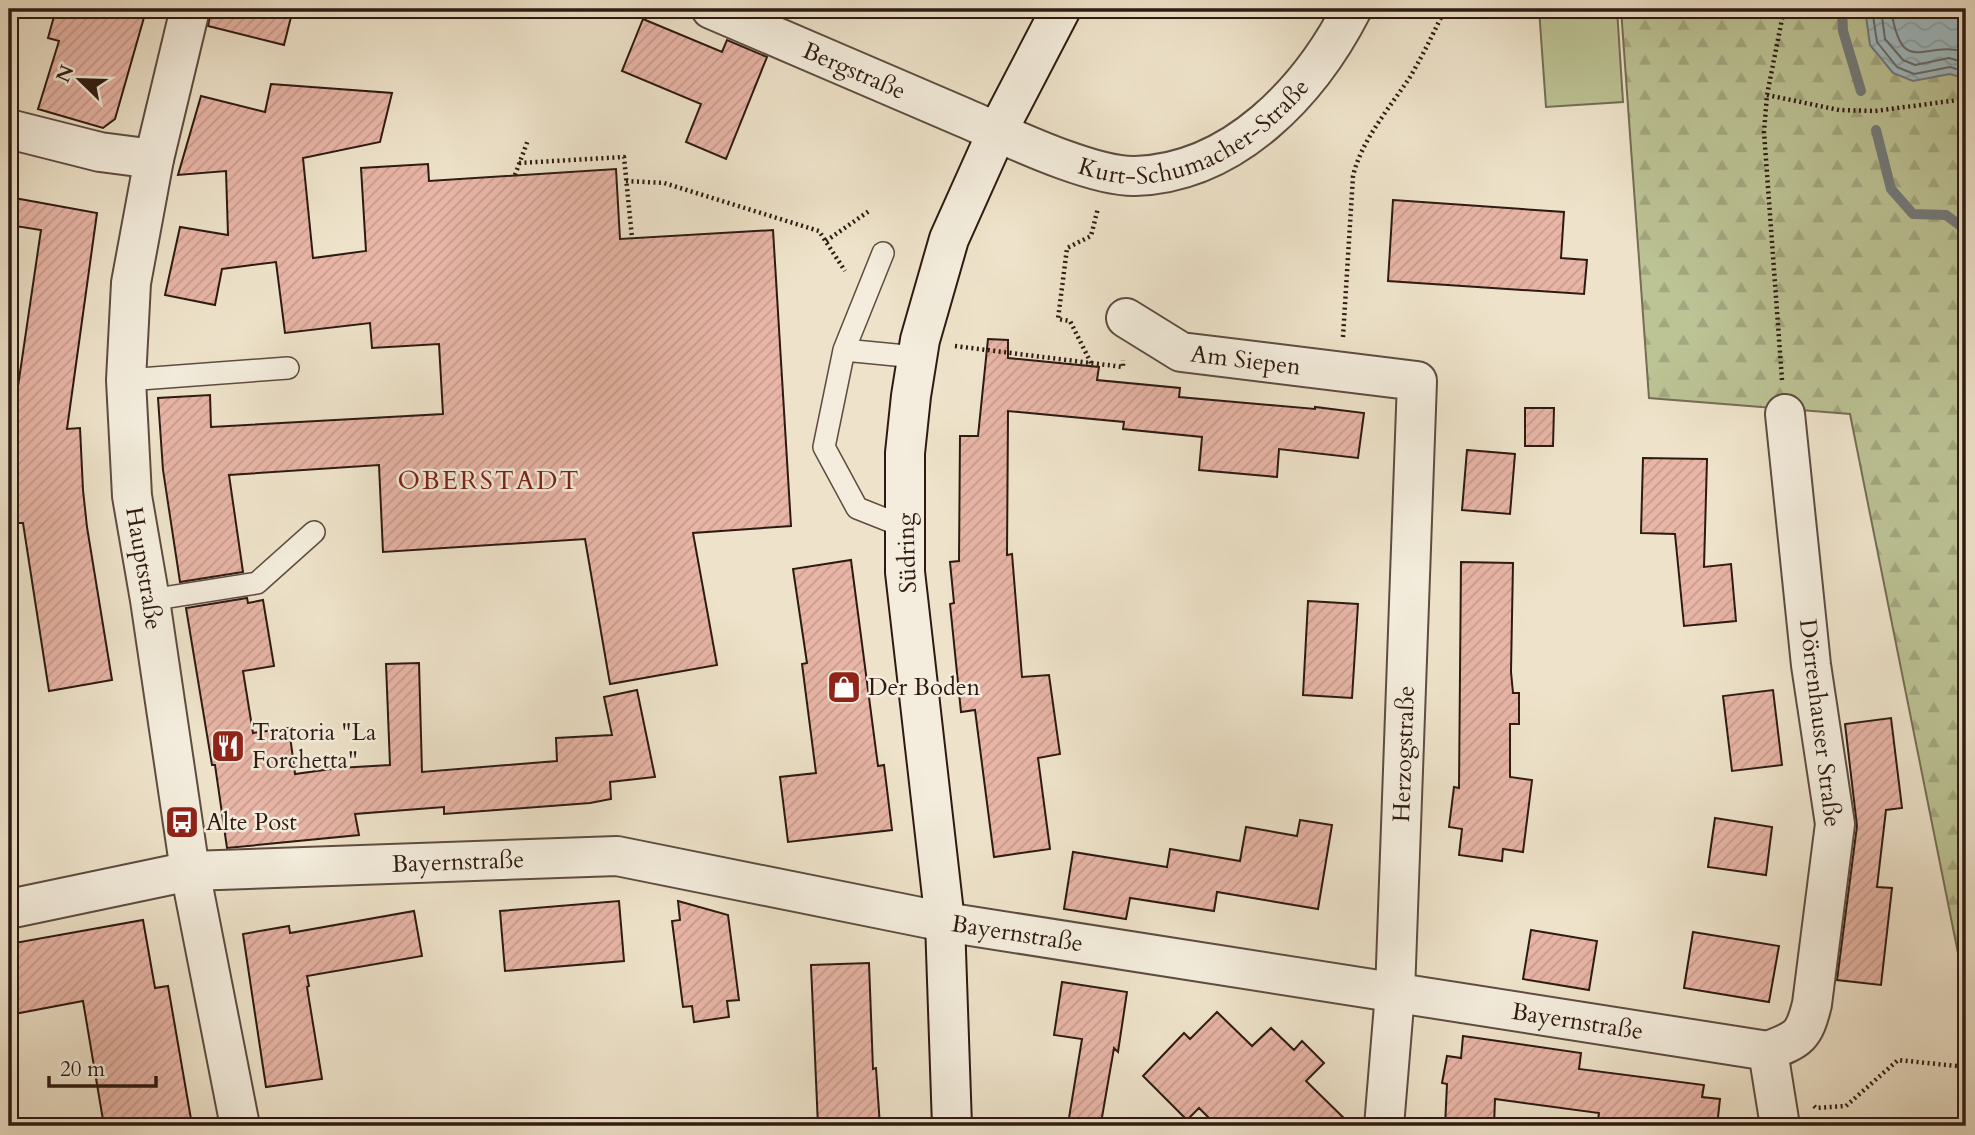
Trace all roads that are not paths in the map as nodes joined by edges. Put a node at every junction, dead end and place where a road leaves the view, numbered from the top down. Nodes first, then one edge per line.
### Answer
1 (190, 9) edge
2 (712, 9) edge
3 (1061, 9) edge
4 (1352, 9) edge
5 (9, 129) edge
6 (998, 132) junction
7 (154, 159) junction
8 (883, 253) dead end
9 (1126, 318) road end
10 (918, 349) junction
11 (844, 350) junction
12 (288, 368) dead end
13 (126, 380) junction
14 (1418, 381) joint
15 (1785, 414) road end
16 (905, 527) junction
17 (314, 532) dead end
18 (150, 600) junction
19 (190, 871) junction
20 (9, 909) edge
21 (945, 922) junction
22 (1395, 993) junction
23 (1768, 1051) junction
24 (240, 1126) edge
25 (952, 1126) edge
26 (1384, 1126) edge
27 (1780, 1126) edge

1 - 7 street, Hauptstraße
2 - 6 street, Bergstraße
3 - 6 street, Südring
4 - 6 street, Kurt-Schumacher-Straße
5 - 7 street
6 - 10 street, Südring
7 - 13 street, Hauptstraße
8 - 11 lane
9 - 14 street, Am Siepen
10 - 11 lane
10 - 16 street, Südring
11 - 16 lane
12 - 13 lane
13 - 18 street, Hauptstraße
14 - 22 street, Herzogstraße
15 - 23 street, Dörrenhauser Straße
16 - 21 street, Südring
17 - 18 lane
18 - 19 street, Hauptstraße
19 - 20 street, Bayernstraße
19 - 21 street, Bayernstraße
19 - 24 street, Hauptstraße
21 - 22 street, Bayernstraße
21 - 25 street, Südring
22 - 23 street, Bayernstraße
22 - 26 street, Herzogstraße
23 - 27 street

